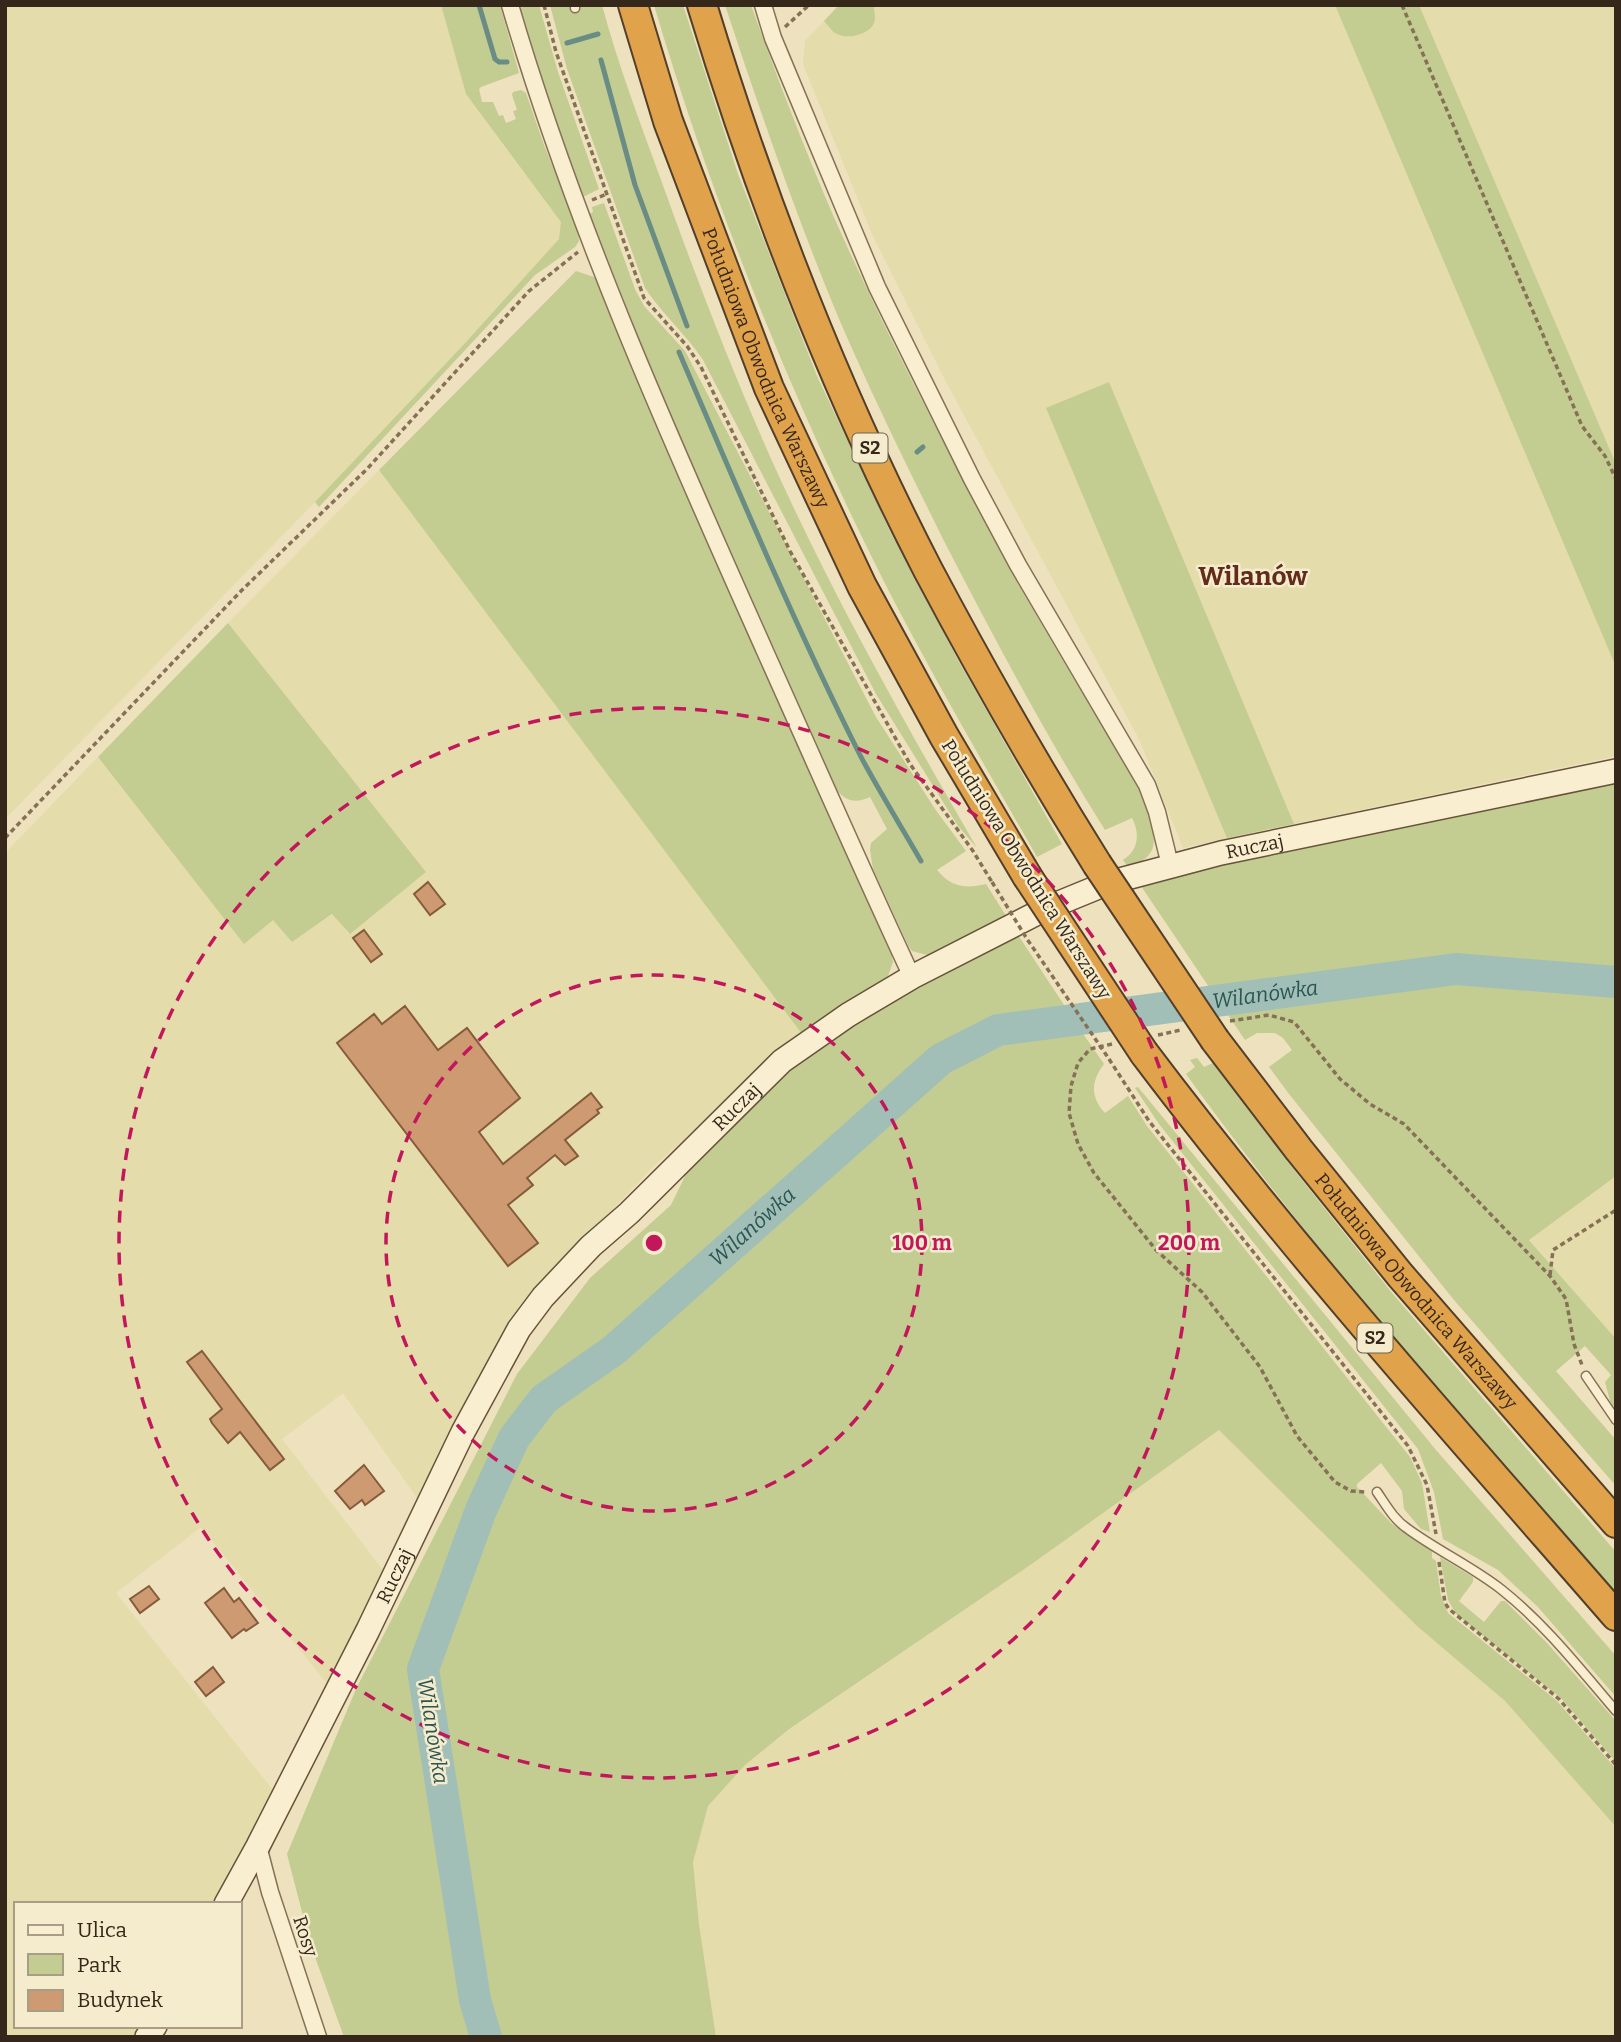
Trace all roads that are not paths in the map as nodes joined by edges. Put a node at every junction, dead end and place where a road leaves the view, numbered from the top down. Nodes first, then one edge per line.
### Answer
1 (510, 5) edge
2 (633, 5) edge
3 (702, 5) edge
4 (763, 5) edge
5 (1616, 771) edge
6 (1170, 865) junction
7 (912, 977) junction
8 (1586, 1376) road end
9 (1616, 1420) edge
10 (1377, 1492) road end
11 (1616, 1523) edge
12 (1616, 1616) edge
13 (1616, 1711) edge
14 (258, 1846) junction
15 (227, 1902) edge
16 (318, 2037) edge

1 - 7 street
2 - 12 highway, Południowa Obwodnica Warszawy / S2, bridge
3 - 11 highway, Południowa Obwodnica Warszawy / S2, bridge
4 - 6 street
5 - 6 street, Ruczaj
6 - 7 street, Ruczaj
7 - 14 street, Ruczaj
8 - 9 lane
10 - 13 lane
14 - 15 street, Ruczaj
14 - 16 street, Rosy

